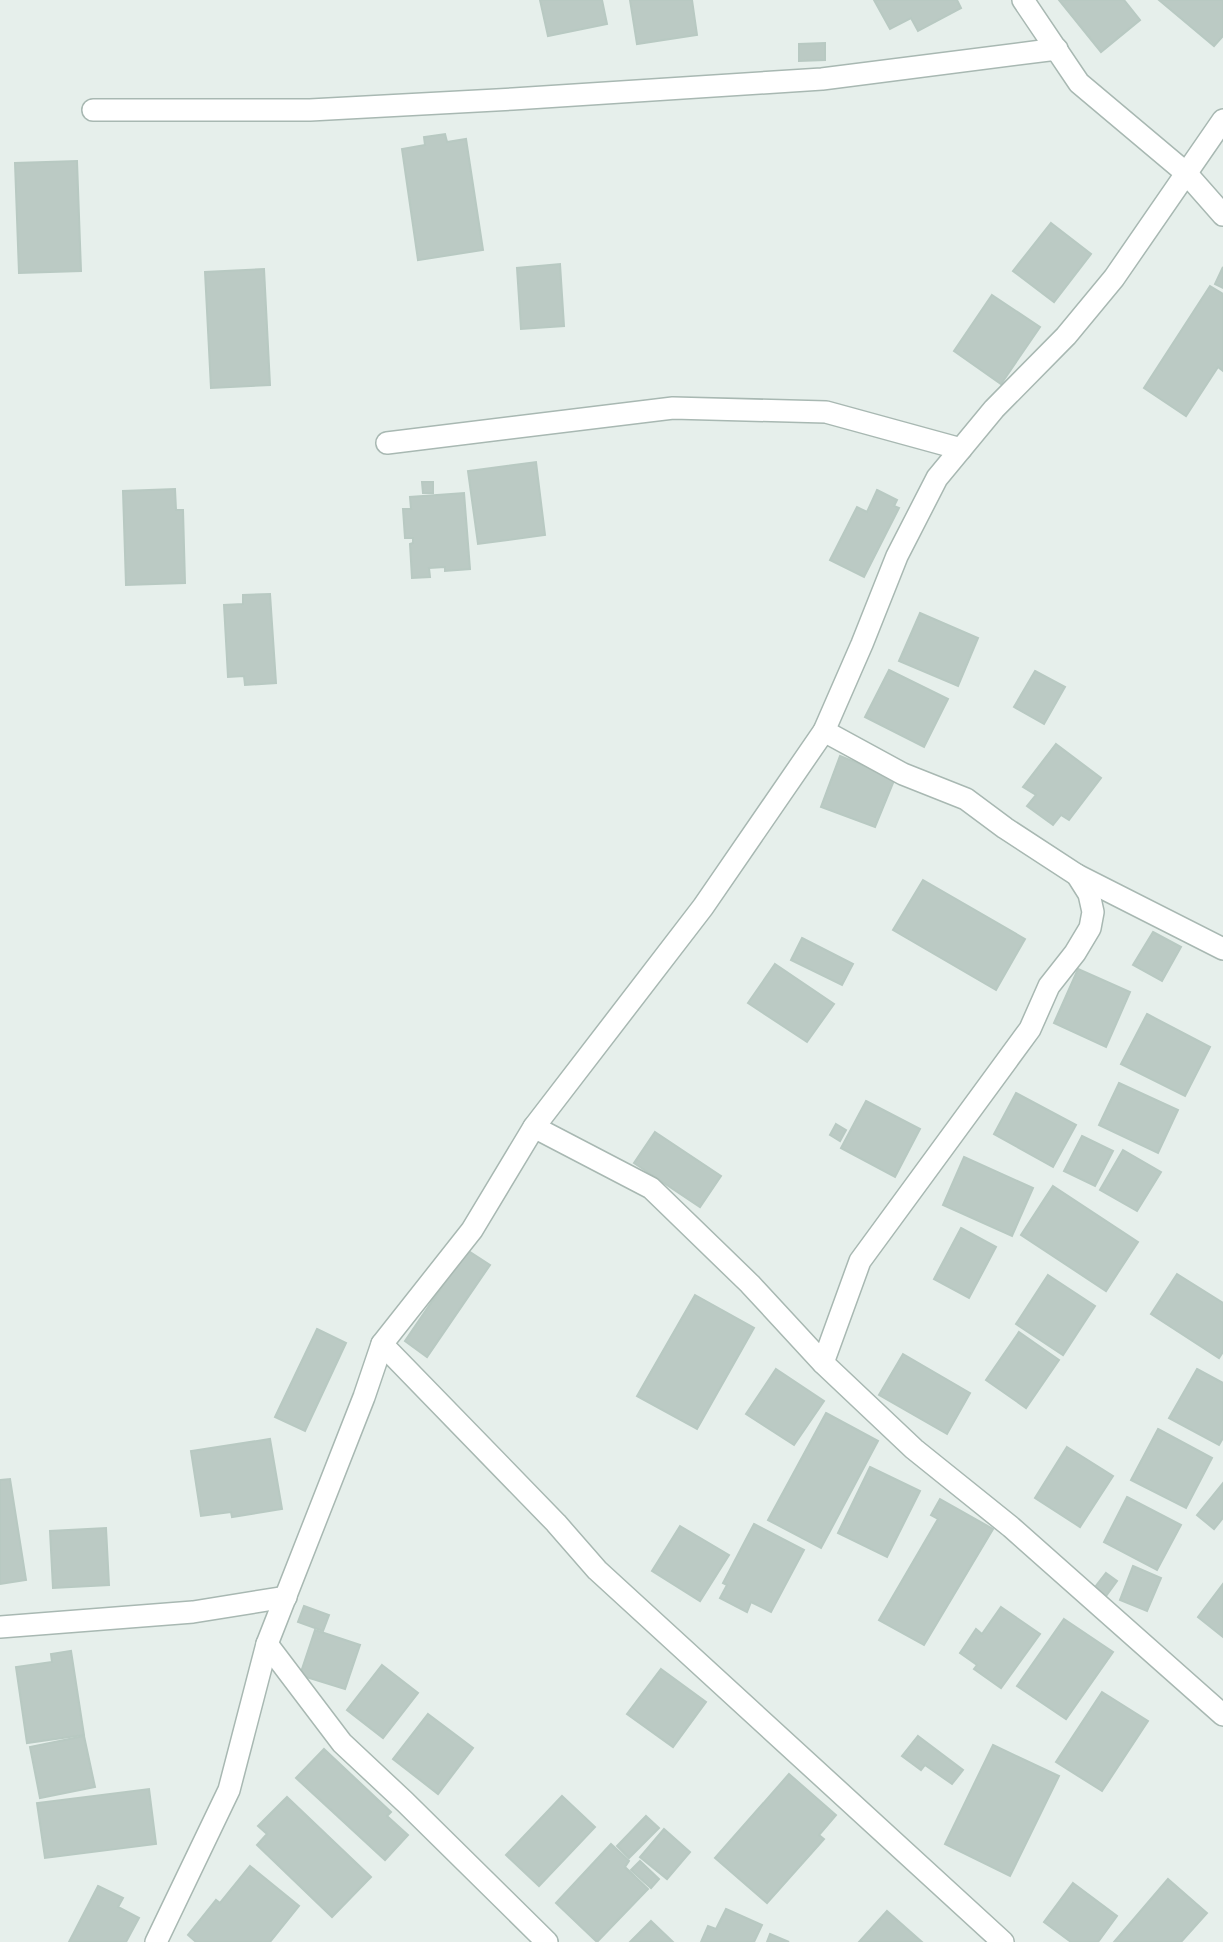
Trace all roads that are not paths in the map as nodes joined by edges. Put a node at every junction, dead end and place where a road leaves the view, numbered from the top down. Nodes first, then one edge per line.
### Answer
1 (1023, 0) edge
2 (1057, 49) junction
3 (93, 110) dead end
4 (1223, 120) edge
5 (1186, 173) junction
6 (1223, 215) edge
7 (387, 443) dead end
8 (961, 449) junction
9 (824, 731) junction
10 (1077, 875) junction
11 (1223, 949) edge
12 (534, 1127) junction
13 (382, 1344) junction
14 (823, 1363) junction
15 (286, 1597) junction
16 (0, 1627) edge
17 (267, 1644) junction
18 (1223, 1715) edge
19 (156, 1942) edge
20 (547, 1942) edge
21 (1003, 1942) edge

1 - 2 street
2 - 3 street
2 - 5 street
4 - 5 street
5 - 6 street
5 - 8 street
7 - 8 street
8 - 9 street
9 - 10 street
9 - 12 street
10 - 11 street
10 - 14 street
12 - 13 street
12 - 14 street
13 - 15 street
13 - 21 street
14 - 18 street
15 - 16 street
15 - 17 street
17 - 19 street
17 - 20 street

